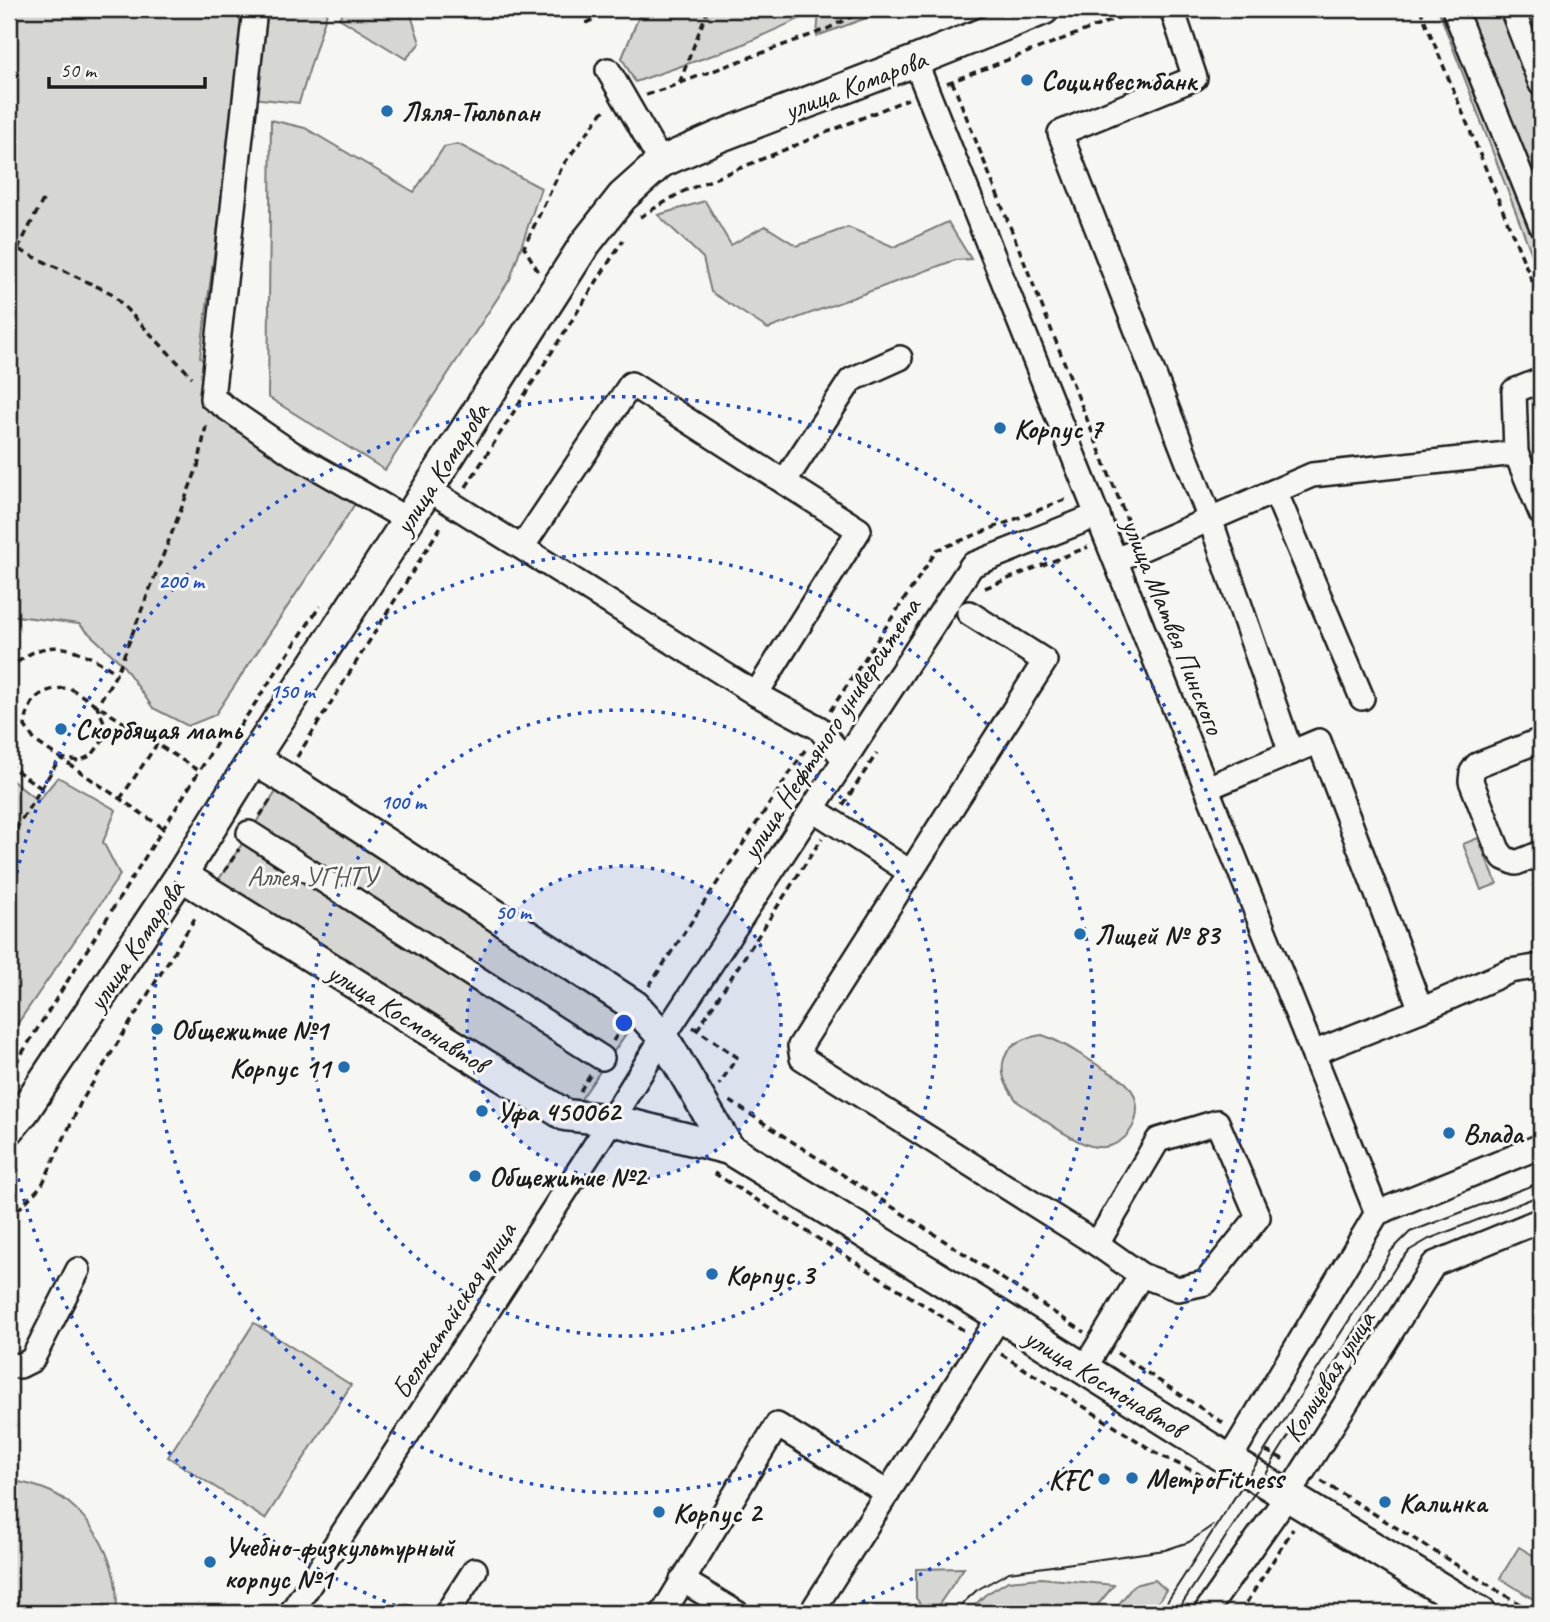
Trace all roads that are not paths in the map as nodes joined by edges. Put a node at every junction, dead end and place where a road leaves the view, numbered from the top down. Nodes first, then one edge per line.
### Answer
1 (255, 9) edge
2 (1044, 9) edge
3 (1172, 9) edge
4 (1454, 9) edge
5 (1512, 9) edge
6 (915, 61) junction
7 (608, 70) dead end
8 (1541, 84) edge
9 (661, 162) junction
10 (1541, 225) edge
11 (900, 358) dead end
12 (1541, 380) edge
13 (1516, 453) junction
14 (784, 482) junction
15 (428, 489) junction
16 (1275, 491) junction
17 (1541, 513) edge
18 (1098, 515) junction
19 (1210, 519) junction
20 (408, 520) junction
21 (522, 547) junction
22 (1112, 550) junction
23 (969, 613) road end
24 (757, 694) junction
25 (1362, 698) dead end
26 (1541, 740) edge
27 (1291, 753) junction
28 (253, 759) junction
29 (844, 759) junction
30 (1207, 788) junction
31 (813, 809) junction
32 (249, 833) dead end
33 (1541, 853) edge
34 (910, 872) junction
35 (181, 875) junction
36 (1541, 966) edge
37 (1421, 1010) junction
38 (671, 1026) junction
39 (1313, 1053) junction
40 (602, 1058) dead end
41 (612, 1120) junction
42 (9, 1129) edge
43 (1541, 1146) edge
44 (721, 1161) junction
45 (1377, 1213) junction
46 (1541, 1220) edge
47 (1097, 1244) junction
48 (78, 1270) dead end
49 (1141, 1275) junction
50 (1000, 1316) junction
51 (9, 1365) edge
52 (1084, 1369) junction
53 (1230, 1459) junction
54 (888, 1493) junction
55 (1282, 1503) junction
56 (475, 1570) dead end
57 (682, 1580) junction
58 (1477, 1612) edge
59 (291, 1613) edge
60 (447, 1613) edge
61 (663, 1613) edge
62 (737, 1613) edge
63 (811, 1613) edge
64 (1205, 1613) edge

1 - 20 street
2 - 6 main road, улица Комарова
3 - 19 street
4 - 10 street
5 - 8 street
6 - 9 main road, улица Комарова
6 - 18 street, улица Матвея Пинского
7 - 9 street
9 - 15 main road, улица Комарова
11 - 14 street
12 - 13 street
13 - 16 street
13 - 17 street
14 - 21 street
14 - 24 street
15 - 20 main road, улица Комарова
15 - 21 street
16 - 19 street
16 - 25 street
18 - 22 street, улица Матвея Пинского
18 - 29 street, улица Нефтяного университета
19 - 22 street
19 - 27 street
20 - 28 main road, улица Комарова
21 - 24 street
22 - 30 street, улица Матвея Пинского
23 - 34 street
24 - 29 street
26 - 33 street
27 - 30 street
27 - 37 street
28 - 35 main road, улица Комарова
28 - 38 main road, улица Космонавтов
29 - 31 street, улица Нефтяного университета
30 - 39 street, улица Матвея Пинского
31 - 34 street
31 - 38 street, улица Нефтяного университета
32 - 40 street
34 - 47 street
35 - 41 main road, улица Космонавтов
35 - 42 main road, улица Комарова
36 - 37 street
37 - 39 street
38 - 41 street, Белокатайская улица
38 - 44 main road, улица Космонавтов
39 - 45 street, улица Матвея Пинского
41 - 44 main road, улица Космонавтов
41 - 59 street, Белокатайская улица
43 - 45 street
44 - 50 main road, улица Космонавтов
45 - 53 street, Кольцевая улица
46 - 55 street, Кольцевая улица
47 - 49 street
47 - 49 street
48 - 51 street
49 - 52 street
50 - 52 main road, улица Космонавтов
50 - 54 street
52 - 53 main road, улица Космонавтов
53 - 55 main road, улица Космонавтов
54 - 57 street
54 - 63 street
55 - 58 main road, улица Космонавтов
55 - 64 street, Кольцевая улица
56 - 60 street
57 - 61 street
57 - 62 street

